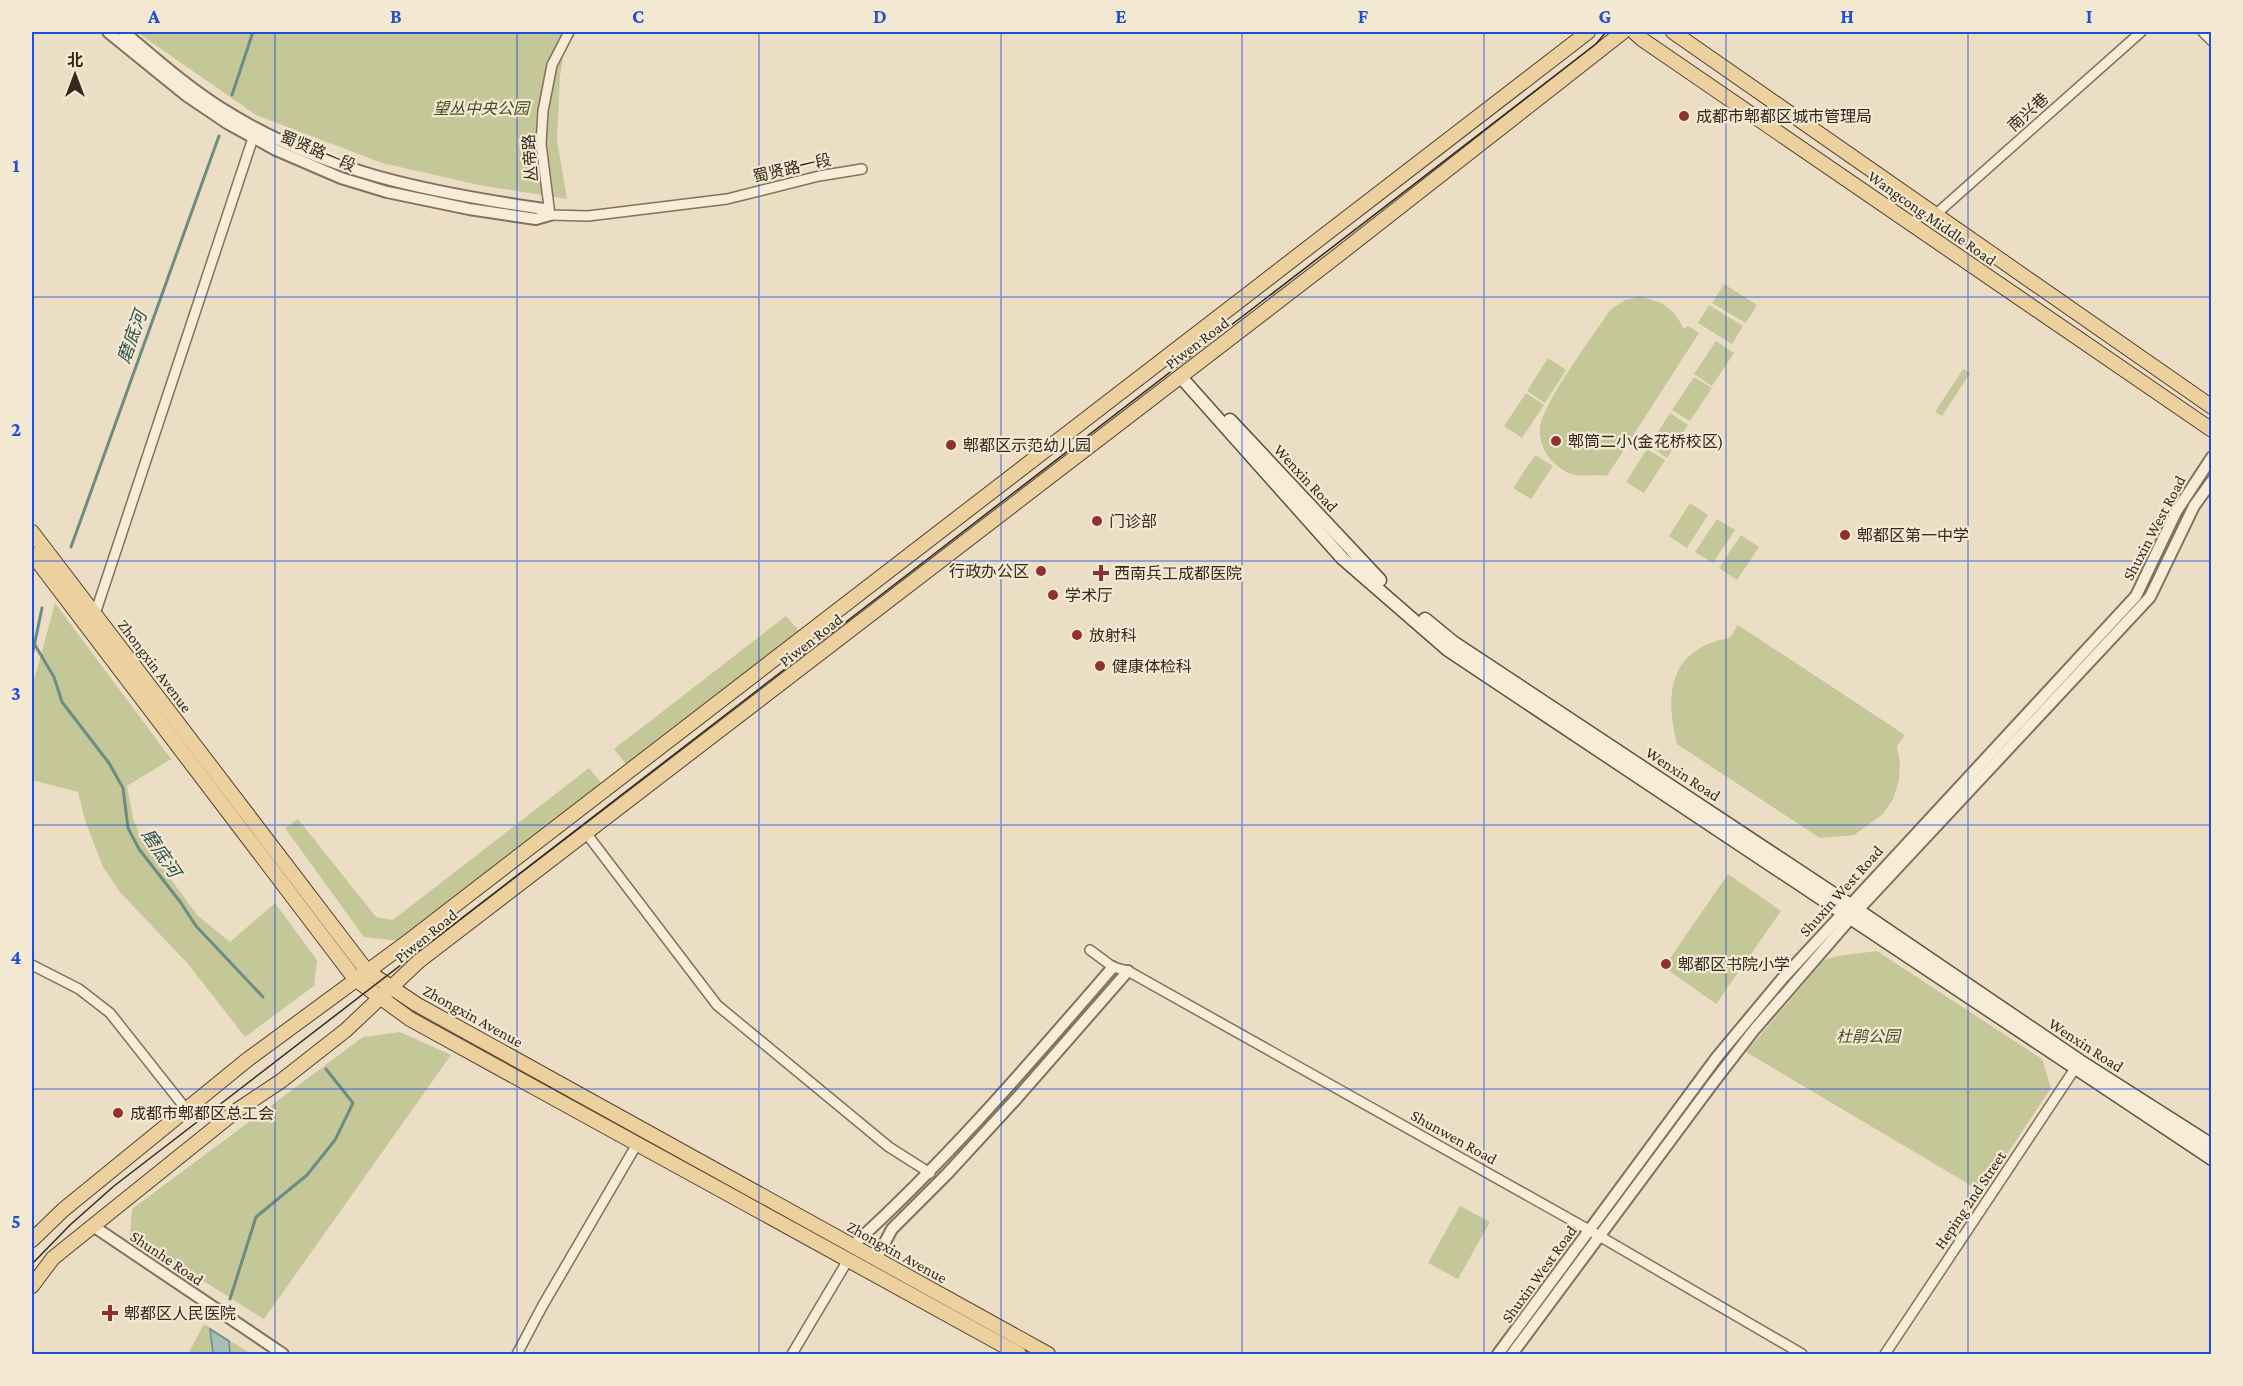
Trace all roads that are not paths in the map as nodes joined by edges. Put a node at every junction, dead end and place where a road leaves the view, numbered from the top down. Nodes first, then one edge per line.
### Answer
1 (108, 32) edge
2 (124, 32) edge
3 (569, 32) edge
4 (1588, 32) edge
5 (1623, 32) edge
6 (1634, 32) edge
7 (1673, 32) edge
8 (2141, 32) edge
9 (2203, 32) edge
10 (2211, 41) edge
11 (253, 138) junction
12 (862, 169) dead end
13 (550, 215) junction
14 (1935, 215) junction
15 (1183, 374) junction
16 (2211, 407) edge
17 (2211, 430) edge
18 (2211, 457) edge
19 (2211, 481) edge
20 (32, 532) edge
21 (32, 554) edge
22 (95, 614) junction
23 (586, 833) junction
24 (1850, 912) junction
25 (1090, 950) dead end
26 (32, 964) edge
27 (1113, 967) junction
28 (367, 970) junction
29 (1128, 971) junction
30 (355, 979) junction
31 (391, 987) junction
32 (380, 997) junction
33 (2077, 1065) junction
34 (186, 1109) junction
35 (637, 1144) junction
36 (2211, 1145) edge
37 (2211, 1159) edge
38 (930, 1173) junction
39 (93, 1227) junction
40 (1594, 1233) junction
41 (32, 1240) edge
42 (852, 1246) junction
43 (876, 1259) junction
44 (848, 1260) junction
45 (32, 1286) edge
46 (283, 1354) edge
47 (517, 1354) edge
48 (792, 1354) edge
49 (1019, 1354) edge
50 (1048, 1354) edge
51 (1498, 1354) edge
52 (1512, 1354) edge
53 (1802, 1354) edge
54 (1885, 1354) edge

1 - 11 street, 蜀贤路一段
2 - 13 street, 蜀贤路一段
3 - 13 street, 丛帝路
4 - 28 main road, Piwen Road
5 - 15 main road, Piwen Road
6 - 17 main road, Wangcong Middle Road
7 - 14 main road, Wangcong Middle Road
8 - 14 street, 南兴巷
9 - 10 street
11 - 13 street, 蜀贤路一段
11 - 22 street
12 - 13 street, 蜀贤路一段
14 - 16 main road, Wangcong Middle Road
15 - 23 main road, Piwen Road
15 - 24 main road, Wenxin Road
18 - 24 street, Shuxin West Road
19 - 24 street, Shuxin West Road
20 - 22 main road, Zhongxin Avenue
21 - 30 main road, Zhongxin Avenue
22 - 28 main road, Zhongxin Avenue
23 - 31 main road, Piwen Road
23 - 38 street
24 - 33 main road, Wenxin Road
24 - 40 street, Shuxin West Road
25 - 27 street, Shunwen Road
26 - 34 street
27 - 29 street, Shunwen Road
27 - 38 street
28 - 30 main road, Piwen Road
28 - 31 main road, Zhongxin Avenue
29 - 40 street, Shunwen Road
29 - 43 street
30 - 32 main road, Zhongxin Avenue
30 - 34 main road, Piwen Road
31 - 32 main road, Piwen Road
31 - 42 main road, Zhongxin Avenue
32 - 35 main road, Zhongxin Avenue
32 - 39 main road, Piwen Road
33 - 36 main road, Wenxin Road
33 - 37 main road
33 - 54 street, Heping 2nd Street
34 - 41 main road, Piwen Road
35 - 44 main road, Zhongxin Avenue
35 - 47 street
38 - 42 street
39 - 45 main road, Piwen Road
39 - 46 street, Shunhe Road
40 - 51 street, Shuxin West Road
40 - 52 street, Shuxin West Road
40 - 53 street, Shunwen Road
42 - 43 main road, Zhongxin Avenue
43 - 50 main road, Zhongxin Avenue
44 - 48 street
44 - 49 main road, Zhongxin Avenue

